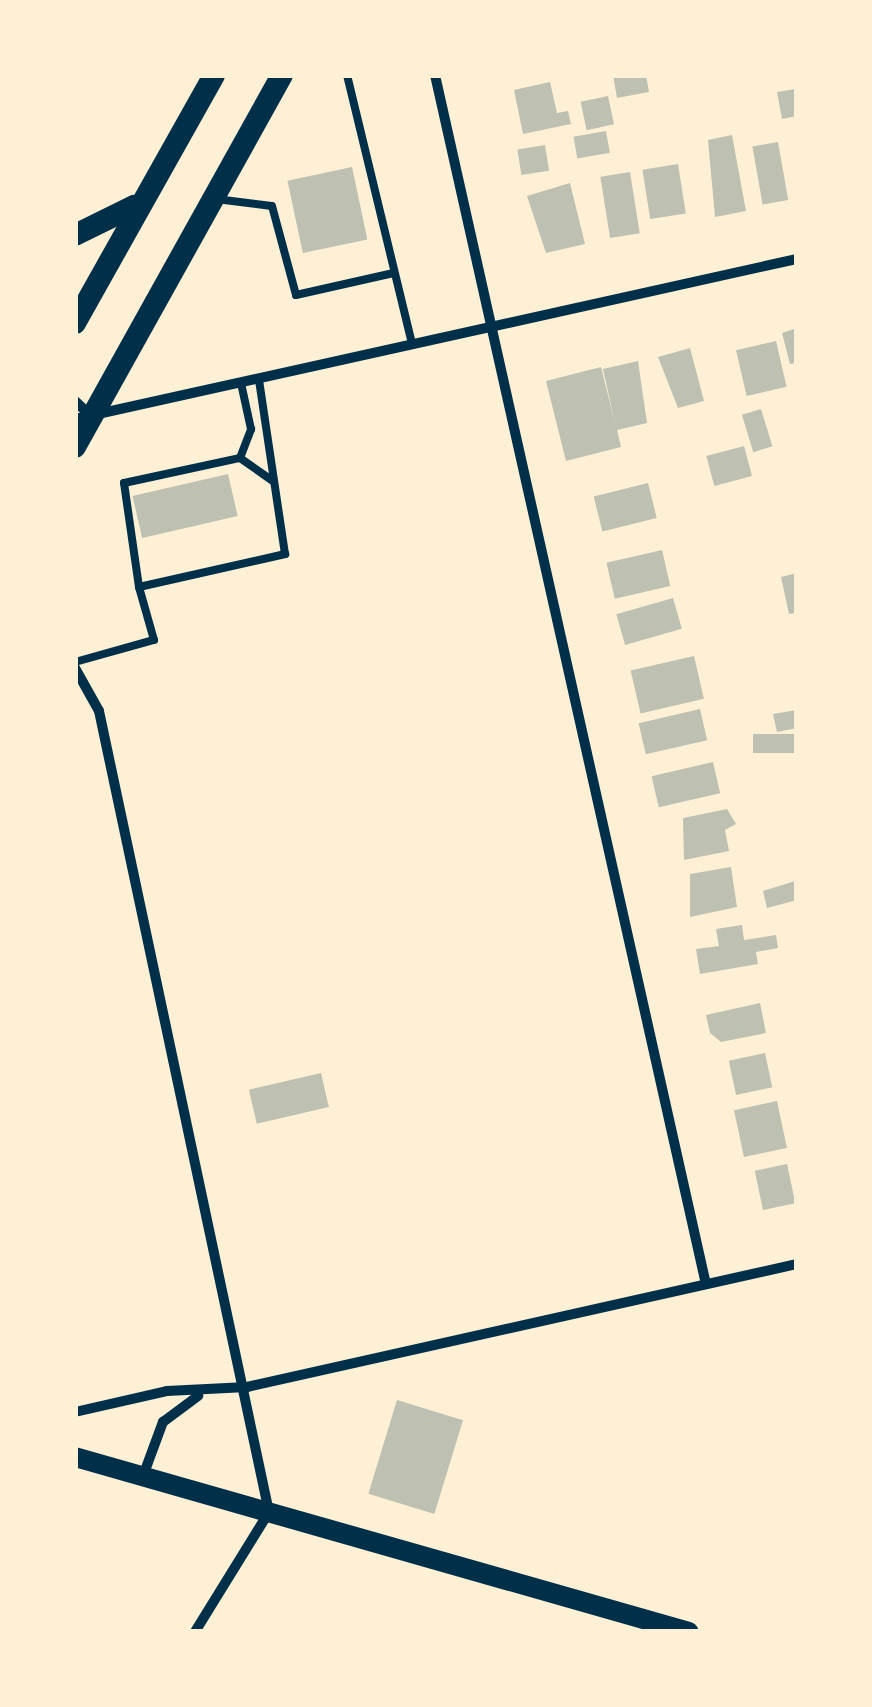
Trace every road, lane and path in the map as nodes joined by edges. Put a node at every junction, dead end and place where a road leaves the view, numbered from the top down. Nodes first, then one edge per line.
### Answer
1 (214, 75) edge
2 (282, 75) edge
3 (348, 75) edge
4 (434, 75) edge
5 (207, 199) junction
6 (140, 200) junction
7 (75, 235) edge
8 (797, 259) edge
9 (394, 274) junction
10 (75, 323) edge
11 (491, 327) junction
12 (412, 344) junction
13 (259, 378) junction
14 (240, 382) junction
15 (80, 412) edge
16 (75, 447) edge
17 (240, 458) junction
18 (272, 480) junction
19 (140, 587) junction
20 (75, 665) edge
21 (797, 1264) edge
22 (706, 1284) junction
23 (247, 1387) junction
24 (199, 1396) junction
25 (75, 1412) edge
26 (75, 1457) edge
27 (144, 1476) junction
28 (270, 1512) junction
29 (195, 1632) edge
30 (689, 1632) edge

1 - 6 highway
2 - 5 highway
3 - 9 lane
4 - 11 street
5 - 9 lane
5 - 15 highway
6 - 7 highway
6 - 10 highway
8 - 11 street
9 - 12 lane
11 - 12 street
11 - 22 street
12 - 13 street
13 - 14 street
13 - 18 lane
14 - 15 street
14 - 17 lane
15 - 16 highway
17 - 18 lane
17 - 19 lane
18 - 19 lane
19 - 20 lane
20 - 23 street
21 - 22 street
22 - 23 street
23 - 24 street
23 - 28 street
24 - 25 street
24 - 27 street
26 - 27 main road
27 - 28 main road
28 - 29 street
28 - 30 main road

